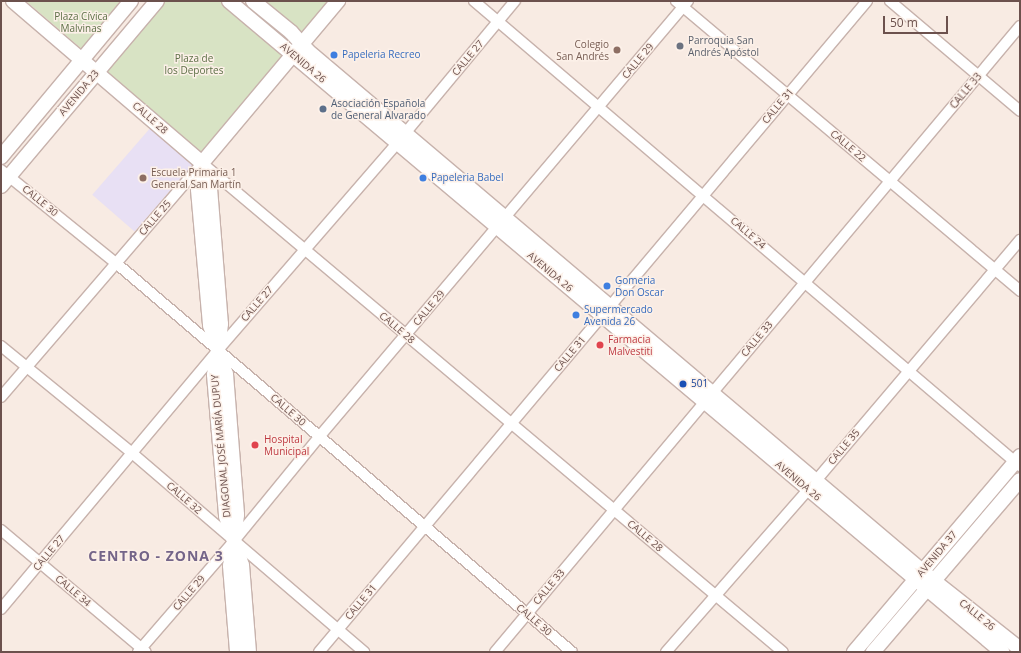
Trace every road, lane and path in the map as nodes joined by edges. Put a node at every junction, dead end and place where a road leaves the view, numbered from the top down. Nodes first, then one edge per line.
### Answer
1 (13, 1) edge
2 (131, 1) edge
3 (157, 1) edge
4 (229, 1) edge
5 (254, 1) edge
6 (338, 1) edge
7 (474, 1) edge
8 (515, 1) edge
9 (867, 1) edge
10 (890, 1) edge
11 (682, 3) edge
12 (499, 20) junction
13 (1020, 26) edge
14 (297, 49) junction
15 (83, 60) junction
16 (97, 72) junction
17 (978, 76) junction
18 (788, 95) junction
19 (599, 107) junction
20 (1020, 111) edge
21 (401, 138) junction
22 (1, 157) edge
23 (202, 163) junction
24 (4, 177) edge
25 (890, 182) junction
26 (703, 195) junction
27 (501, 222) junction
28 (1020, 240) edge
29 (304, 250) junction
30 (116, 263) junction
31 (995, 270) junction
32 (805, 282) junction
33 (1020, 291) edge
34 (606, 311) junction
35 (406, 335) junction
36 (1, 346) edge
37 (218, 350) junction
38 (26, 368) junction
39 (909, 370) junction
40 (1, 397) edge
41 (708, 398) junction
42 (511, 424) junction
43 (319, 437) junction
44 (132, 453) junction
45 (1018, 461) edge
46 (1020, 480) edge
47 (812, 485) junction
48 (614, 510) junction
49 (424, 526) junction
50 (1, 530) edge
51 (234, 541) junction
52 (40, 563) junction
53 (919, 575) junction
54 (930, 585) junction
55 (715, 595) junction
56 (1, 609) edge
57 (527, 614) junction
58 (338, 630) junction
59 (1020, 649) edge
60 (142, 651) edge
61 (237, 652) edge
62 (249, 652) edge
63 (319, 652) edge
64 (364, 652) edge
65 (495, 652) edge
66 (572, 652) edge
67 (666, 652) edge
68 (783, 652) edge
69 (854, 652) edge
70 (874, 652) edge
71 (1002, 652) edge

1 - 15 main road, CALLE 28
2 - 15 main road, AVENIDA 23
3 - 16 main road, AVENIDA 23
4 - 14 main road, AVENIDA 26
5 - 14 main road, AVENIDA 26
6 - 14 main road, CALLE 25
7 - 12 street, CALLE 24
8 - 12 street, CALLE 27
9 - 18 street, CALLE 31
10 - 17 street
11 - 18 street, CALLE 22
11 - 19 street, CALLE 29
12 - 19 street, CALLE 24
12 - 21 street, CALLE 27
13 - 17 street, CALLE 33
14 - 21 main road, AVENIDA 26
14 - 23 main road, CALLE 25
15 - 16 main road, CALLE 28
15 - 22 main road, AVENIDA 23
16 - 23 main road, CALLE 28
16 - 24 main road, AVENIDA 23
17 - 20 street
17 - 25 street, CALLE 33
18 - 25 street, CALLE 22
18 - 26 street, CALLE 31
19 - 26 street, CALLE 24
19 - 27 street, CALLE 29
21 - 27 main road, AVENIDA 26
21 - 29 street, CALLE 27
23 - 29 street, CALLE 28
23 - 30 street, CALLE 25
23 - 37 main road, DIAGONAL JOSÉ MARÍA DUPUY
24 - 30 street, CALLE 30
25 - 31 street, CALLE 22
25 - 32 street, CALLE 33
26 - 32 street, CALLE 24
26 - 34 street, CALLE 31
27 - 34 main road, AVENIDA 26
27 - 35 street, CALLE 29
28 - 31 street, CALLE 35
29 - 35 street, CALLE 28
29 - 37 street, CALLE 27
30 - 37 street, CALLE 30
30 - 38 street, CALLE 25
31 - 33 street, CALLE 22
31 - 39 street, CALLE 35
32 - 39 street, CALLE 24
32 - 41 street, CALLE 33
34 - 41 main road, AVENIDA 26
34 - 42 street, CALLE 31
35 - 42 street, CALLE 28
35 - 43 street, CALLE 29
36 - 38 street, CALLE 32
37 - 43 street, CALLE 30
37 - 44 street, CALLE 27
37 - 51 main road, DIAGONAL JOSÉ MARÍA DUPUY
38 - 40 street, CALLE 25
38 - 44 street, CALLE 32
39 - 45 street, CALLE 24
39 - 47 street, CALLE 35
41 - 47 main road, AVENIDA 26
41 - 48 street, CALLE 33
42 - 48 street, CALLE 28
42 - 49 street, CALLE 31
43 - 49 street, CALLE 30
43 - 51 street, CALLE 29
44 - 51 street, CALLE 32
44 - 52 street, CALLE 27
45 - 53 main road, AVENIDA 37
46 - 54 main road, AVENIDA 37
47 - 53 main road, AVENIDA 26
47 - 55 street, CALLE 35
48 - 55 street, CALLE 28
48 - 57 street, CALLE 33
49 - 57 street, CALLE 30
49 - 58 street, CALLE 31
50 - 52 street, CALLE 34
51 - 58 street, CALLE 32
51 - 60 street, CALLE 29
51 - 61 main road, DIAGONAL JOSÉ MARÍA DUPUY
51 - 62 main road, DIAGONAL JOSÉ MARÍA DUPUY
52 - 56 street, CALLE 27
52 - 60 street, CALLE 34
53 - 54 main road, AVENIDA 26
53 - 69 main road, AVENIDA 37
54 - 59 main road, CALLE 26
54 - 70 main road, AVENIDA 37
54 - 71 main road, CALLE 26
55 - 67 street, CALLE 35
55 - 68 street, CALLE 28
57 - 65 street, CALLE 33
57 - 66 street, CALLE 30
58 - 63 street, CALLE 31
58 - 64 street, CALLE 32

